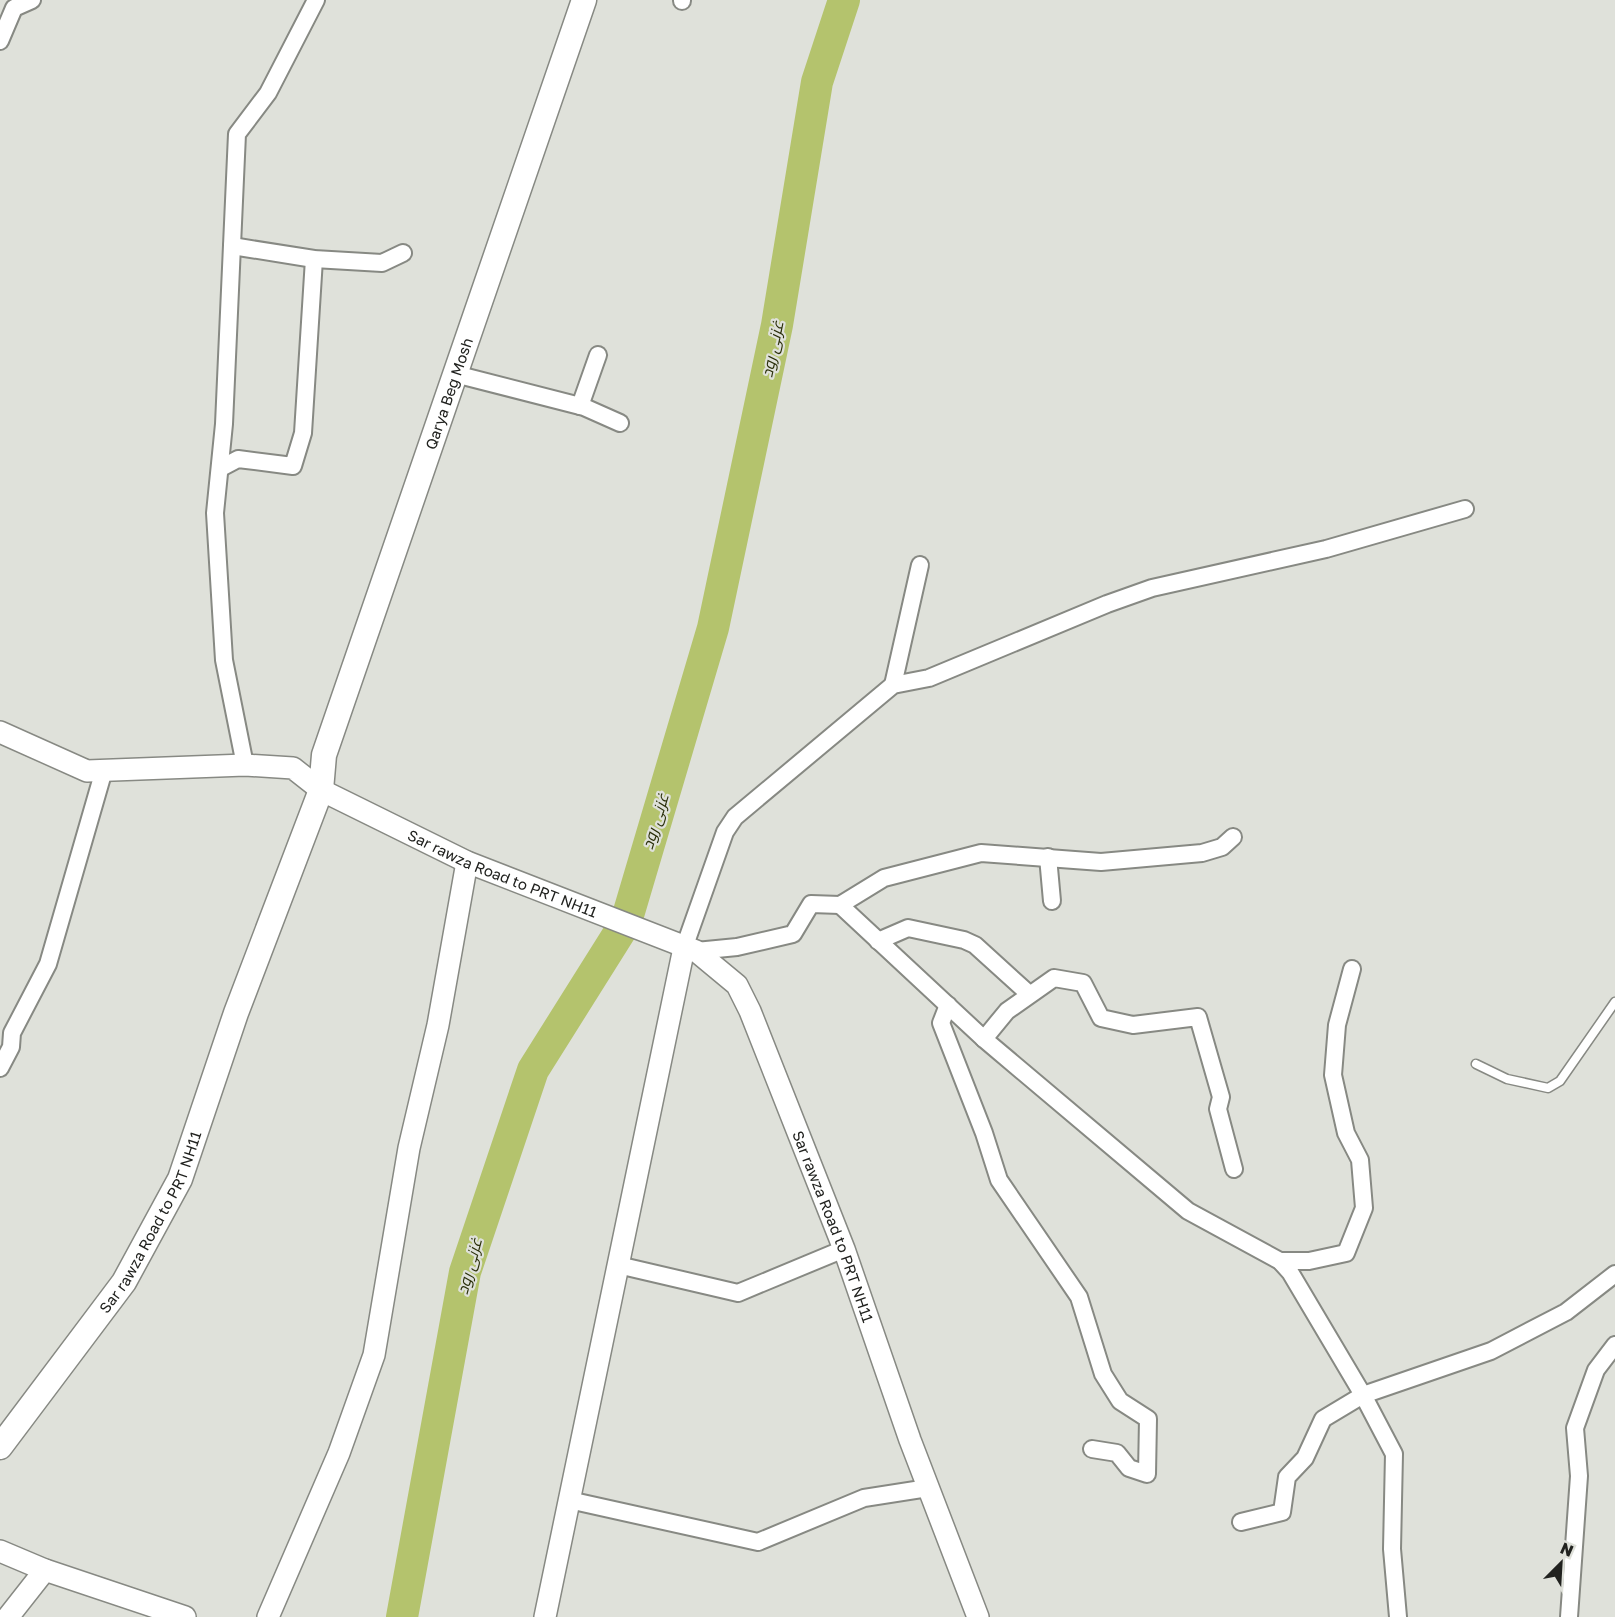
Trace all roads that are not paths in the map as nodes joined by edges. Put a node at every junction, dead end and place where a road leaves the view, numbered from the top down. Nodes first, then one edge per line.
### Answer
1 (32, 0) edge
2 (316, 0) edge
3 (584, 0) edge
4 (12, 4) edge
5 (0, 41) edge
6 (232, 246) junction
7 (403, 253) dead end
8 (314, 259) junction
9 (598, 355) dead end
10 (455, 374) junction
11 (580, 406) junction
12 (620, 423) dead end
13 (221, 468) junction
14 (1465, 509) dead end
15 (920, 565) dead end
16 (893, 684) junction
17 (0, 732) edge
18 (245, 765) junction
19 (104, 770) junction
20 (321, 790) junction
21 (1233, 837) dead end
22 (1048, 857) junction
23 (467, 862) junction
24 (1052, 901) dead end
25 (840, 905) junction
26 (878, 941) junction
27 (683, 947) junction
28 (1352, 969) dead end
29 (1029, 994) junction
30 (1615, 1002) edge
31 (948, 1005) junction
32 (984, 1039) junction
33 (1476, 1064) dead end
34 (0, 1068) edge
35 (1234, 1169) dead end
36 (844, 1249) junction
37 (1280, 1261) junction
38 (618, 1265) junction
39 (1615, 1274) edge
40 (1615, 1345) edge
41 (1363, 1395) junction
42 (0, 1448) edge
43 (1092, 1449) dead end
44 (928, 1488) junction
45 (569, 1500) junction
46 (1241, 1522) dead end
47 (0, 1551) edge
48 (45, 1570) junction
49 (8, 1617) edge
50 (185, 1617) edge
51 (268, 1617) edge
52 (545, 1617) edge
53 (978, 1617) edge
54 (1398, 1617) edge
55 (1569, 1617) edge

1 - 4 street
2 - 6 street
3 - 10 main road, Qarya Beg Mosh
4 - 5 street
6 - 8 street
6 - 13 street
7 - 8 street
8 - 13 street
9 - 11 street
10 - 11 street
10 - 20 main road, Qarya Beg Mosh
11 - 12 street
13 - 18 street
14 - 16 street
15 - 16 street
16 - 27 street
17 - 19 street
18 - 19 street
18 - 20 street
19 - 34 street
20 - 23 street, Sar rawza Road to PRT NH11
20 - 42 main road, Sar rawza Road to PRT NH11
21 - 22 street
22 - 24 street
22 - 25 street
23 - 27 street, Sar rawza Road to PRT NH11
23 - 51 street
25 - 26 street
25 - 27 street
26 - 29 street
26 - 31 street
27 - 36 street, Sar rawza Road to PRT NH11
27 - 38 street
28 - 37 street
29 - 32 street
29 - 35 street
30 - 33 lane
31 - 32 street
31 - 43 street
32 - 37 street
36 - 38 street
36 - 44 street, Sar rawza Road to PRT NH11
37 - 41 street
38 - 45 street
39 - 41 street
40 - 55 street
41 - 46 street
41 - 54 street
44 - 45 street
44 - 53 street, Sar rawza Road to PRT NH11
45 - 52 street
47 - 48 street
48 - 49 street
48 - 50 street

